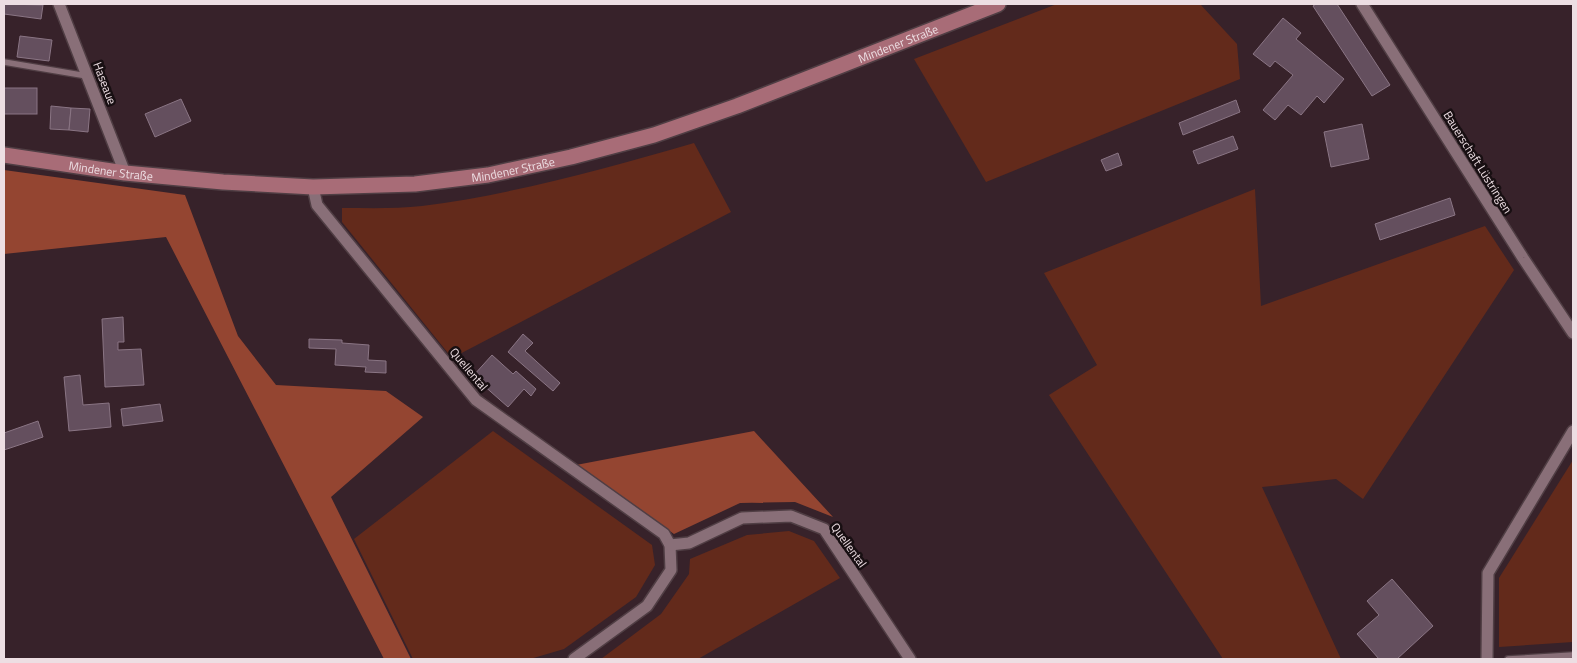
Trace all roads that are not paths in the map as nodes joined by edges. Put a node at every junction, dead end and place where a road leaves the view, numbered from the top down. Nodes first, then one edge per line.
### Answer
1 (59, 4) edge
2 (998, 4) edge
3 (1362, 4) edge
4 (4, 62) edge
5 (87, 76) junction
6 (4, 154) edge
7 (125, 173) junction
8 (313, 187) junction
9 (1573, 333) edge
10 (1573, 431) edge
11 (670, 546) junction
12 (1573, 656) edge
13 (574, 659) edge
14 (910, 659) edge
15 (1486, 659) edge
16 (1508, 659) edge

1 - 5 street, Haseaue
2 - 8 main road, Mindener Straße
3 - 9 street, Bauerschaft Lüstringen
4 - 5 lane
5 - 7 street, Haseaue
6 - 7 main road, Mindener Straße
7 - 8 main road, Mindener Straße
8 - 11 street, Quellental
10 - 15 street
11 - 13 street
11 - 14 street, Quellental
12 - 16 lane

